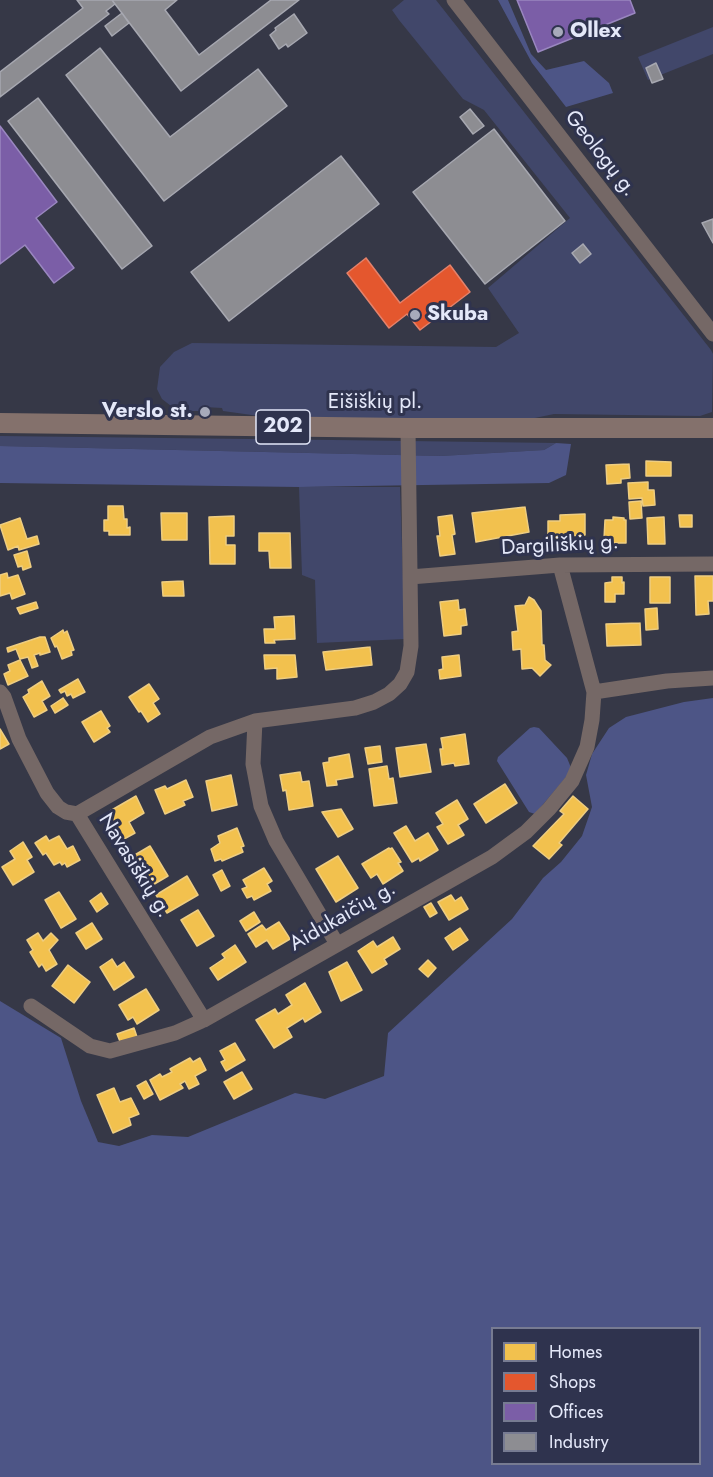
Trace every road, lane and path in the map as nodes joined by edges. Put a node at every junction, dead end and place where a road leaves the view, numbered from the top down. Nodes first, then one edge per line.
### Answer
1 (454, 0) edge
2 (713, 334) edge
3 (0, 423) edge
4 (408, 428) junction
5 (713, 428) edge
6 (713, 564) edge
7 (560, 565) junction
8 (410, 577) junction
9 (713, 678) edge
10 (0, 692) edge
11 (594, 692) junction
12 (255, 721) junction
13 (77, 814) junction
14 (337, 944) junction
15 (32, 1006) dead end
16 (204, 1020) junction

1 - 2 street, Geologų g.
3 - 4 main road, Eišiškių pl. / 202
4 - 5 main road, Eišiškių pl. / 202
4 - 8 street, Navasiškių g.
6 - 7 street, Dargiliškių g.
7 - 8 street, Dargiliškių g.
7 - 11 street, Aidukaičių g.
8 - 12 street, Navasiškių g.
9 - 11 street
10 - 13 street
11 - 14 street, Aidukaičių g.
12 - 13 street, Navasiškių g.
12 - 14 street
13 - 16 street, Navasiškių g.
14 - 16 street, Aidukaičių g.
15 - 16 street, Aidukaičių g.

